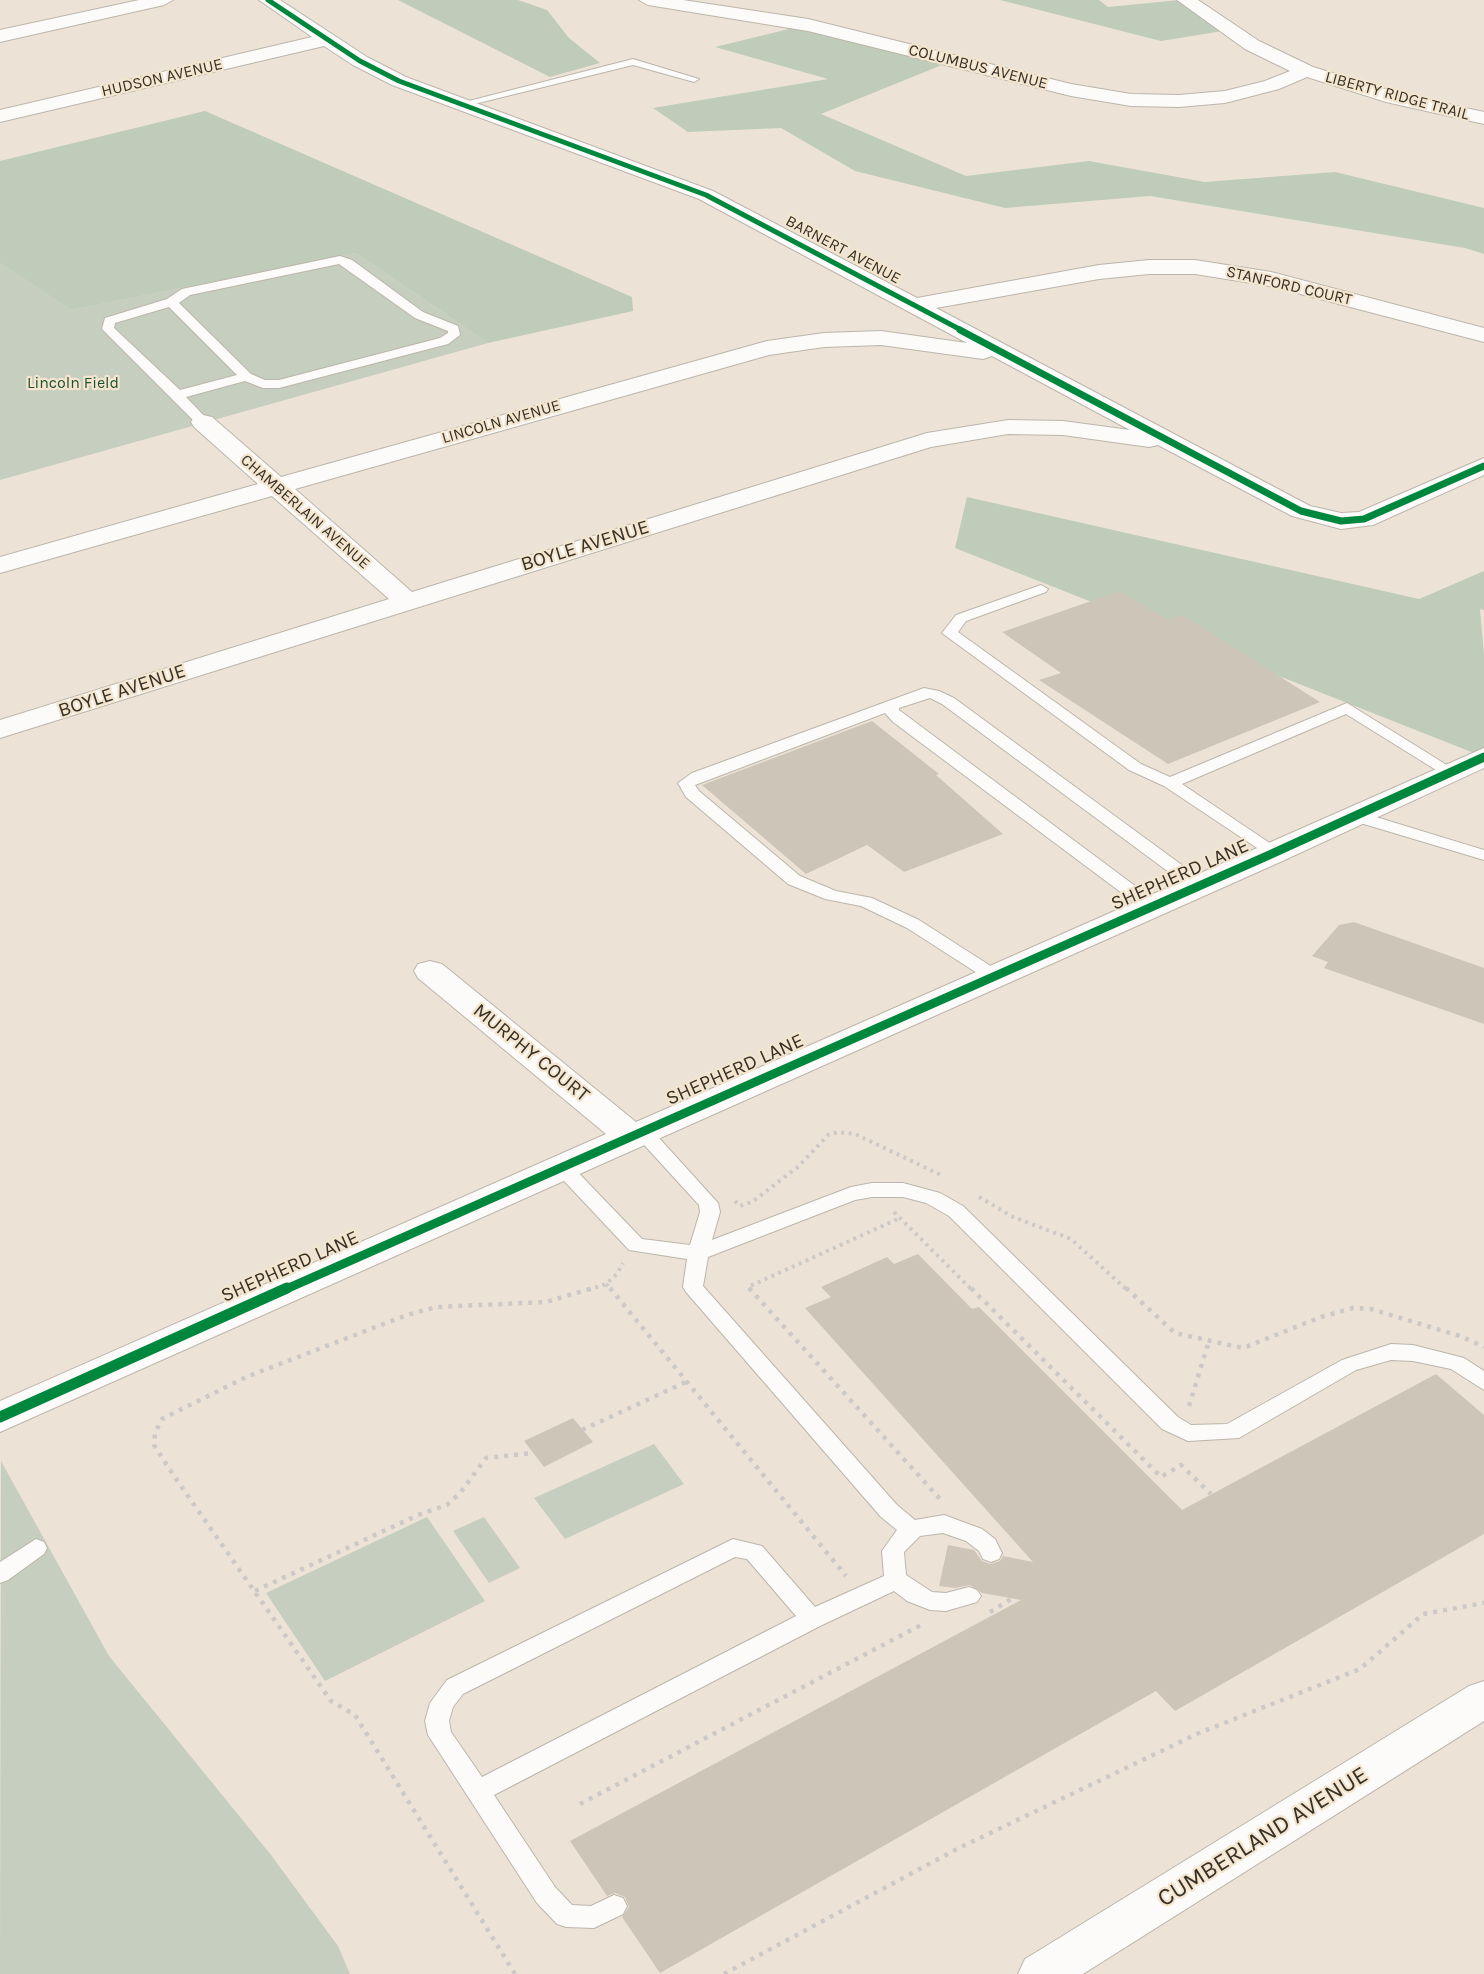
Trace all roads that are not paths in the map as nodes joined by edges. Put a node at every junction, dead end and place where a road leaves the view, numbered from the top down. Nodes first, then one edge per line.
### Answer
1 (164, 0) edge
2 (268, 0) edge
3 (648, 0) edge
4 (1186, 0) edge
5 (0, 36) edge
6 (325, 40) junction
7 (1306, 70) junction
8 (694, 79) dead end
9 (462, 104) junction
10 (0, 116) edge
11 (1484, 118) edge
12 (171, 302) junction
13 (914, 305) junction
14 (1484, 335) edge
15 (1010, 356) junction
16 (246, 377) junction
17 (177, 396) junction
18 (203, 422) joint
19 (1180, 446) junction
20 (1484, 466) edge
21 (276, 486) junction
22 (0, 565) edge
23 (1041, 589) dead end
24 (408, 602) junction
25 (890, 706) junction
26 (0, 729) edge
27 (1484, 757) edge
28 (1450, 772) junction
29 (1170, 783) junction
30 (1353, 815) junction
31 (1275, 852) junction
32 (1484, 855) edge
33 (1199, 886) junction
34 (1152, 907) junction
35 (430, 971) dead end
36 (994, 976) junction
37 (637, 1134) junction
38 (560, 1166) junction
39 (698, 1253) junction
40 (1484, 1382) edge
41 (0, 1417) edge
42 (912, 1530) junction
43 (36, 1548) dead end
44 (991, 1554) dead end
45 (0, 1574) edge
46 (896, 1580) junction
47 (969, 1596) dead end
48 (812, 1619) junction
49 (1484, 1699) edge
50 (478, 1791) junction
51 (614, 1906) dead end
52 (1042, 1974) edge

1 - 5 street
2 - 6 street, BARNERT AVENUE
3 - 7 street, COLUMBUS AVENUE
4 - 7 street, LIBERTY RIDGE TRAIL
6 - 9 street, BARNERT AVENUE
6 - 10 street, HUDSON AVENUE
7 - 11 street, LIBERTY RIDGE TRAIL
8 - 9 lane
9 - 13 street, BARNERT AVENUE
12 - 16 lane
12 - 16 lane
12 - 17 lane
13 - 14 street, STANFORD COURT
13 - 15 street, BARNERT AVENUE
15 - 19 street, BARNERT AVENUE
15 - 21 street, LINCOLN AVENUE
16 - 17 lane
17 - 18 lane
18 - 21 street, CHAMBERLAIN AVENUE
19 - 20 street, BARNERT AVENUE
19 - 24 street, BOYLE AVENUE
21 - 22 street, LINCOLN AVENUE
21 - 24 street, CHAMBERLAIN AVENUE
23 - 29 lane
24 - 26 street, BOYLE AVENUE
25 - 33 lane
25 - 34 lane
25 - 36 lane
27 - 28 street, SHEPHERD LANE
28 - 29 lane
28 - 30 street, SHEPHERD LANE
29 - 31 lane
30 - 31 street, SHEPHERD LANE
30 - 32 lane
31 - 33 street, SHEPHERD LANE
33 - 34 street, SHEPHERD LANE
34 - 36 street, SHEPHERD LANE
35 - 37 street, MURPHY COURT
36 - 37 street, SHEPHERD LANE
37 - 38 street, SHEPHERD LANE
37 - 39 lane
38 - 39 lane
38 - 41 street, SHEPHERD LANE
39 - 40 lane
39 - 42 lane
42 - 44 lane
42 - 46 lane
43 - 45 lane
46 - 47 lane
46 - 48 lane
48 - 50 lane
48 - 50 lane
49 - 52 street, CUMBERLAND AVENUE
50 - 51 lane

